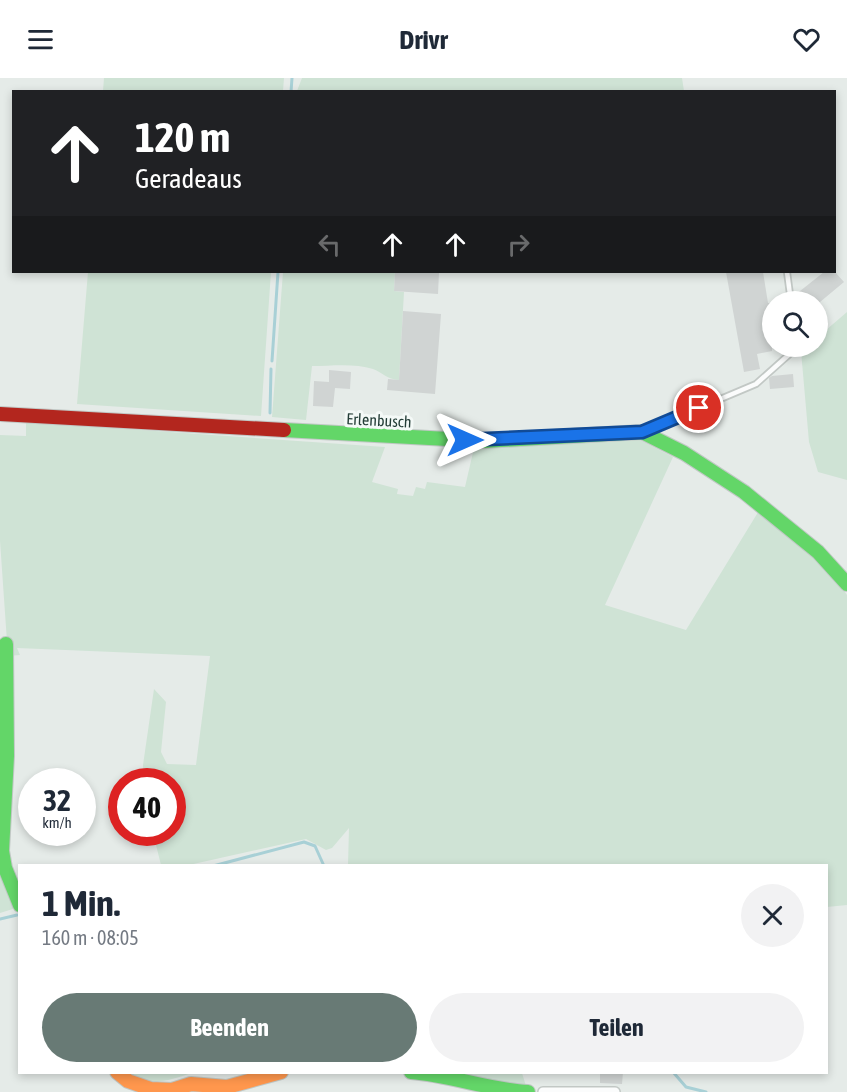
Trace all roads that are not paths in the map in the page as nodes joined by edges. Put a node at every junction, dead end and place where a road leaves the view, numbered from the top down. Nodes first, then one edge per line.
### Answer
1 (786, 273) edge
2 (789, 291) edge
3 (787, 357) edge
4 (0, 414) edge
5 (642, 432) junction
6 (847, 585) edge
7 (6, 644) dead end
8 (18, 900) edge
9 (119, 1074) edge
10 (274, 1074) edge
11 (436, 1074) edge
12 (172, 1091) edge
13 (528, 1092) edge
14 (543, 1092) edge
15 (615, 1092) edge

1 - 2 lane
3 - 5 lane
4 - 5 street, Erlenbusch
5 - 6 street, Erlenbusch
7 - 8 street
9 - 12 street
10 - 12 street
11 - 13 street
14 - 15 street

